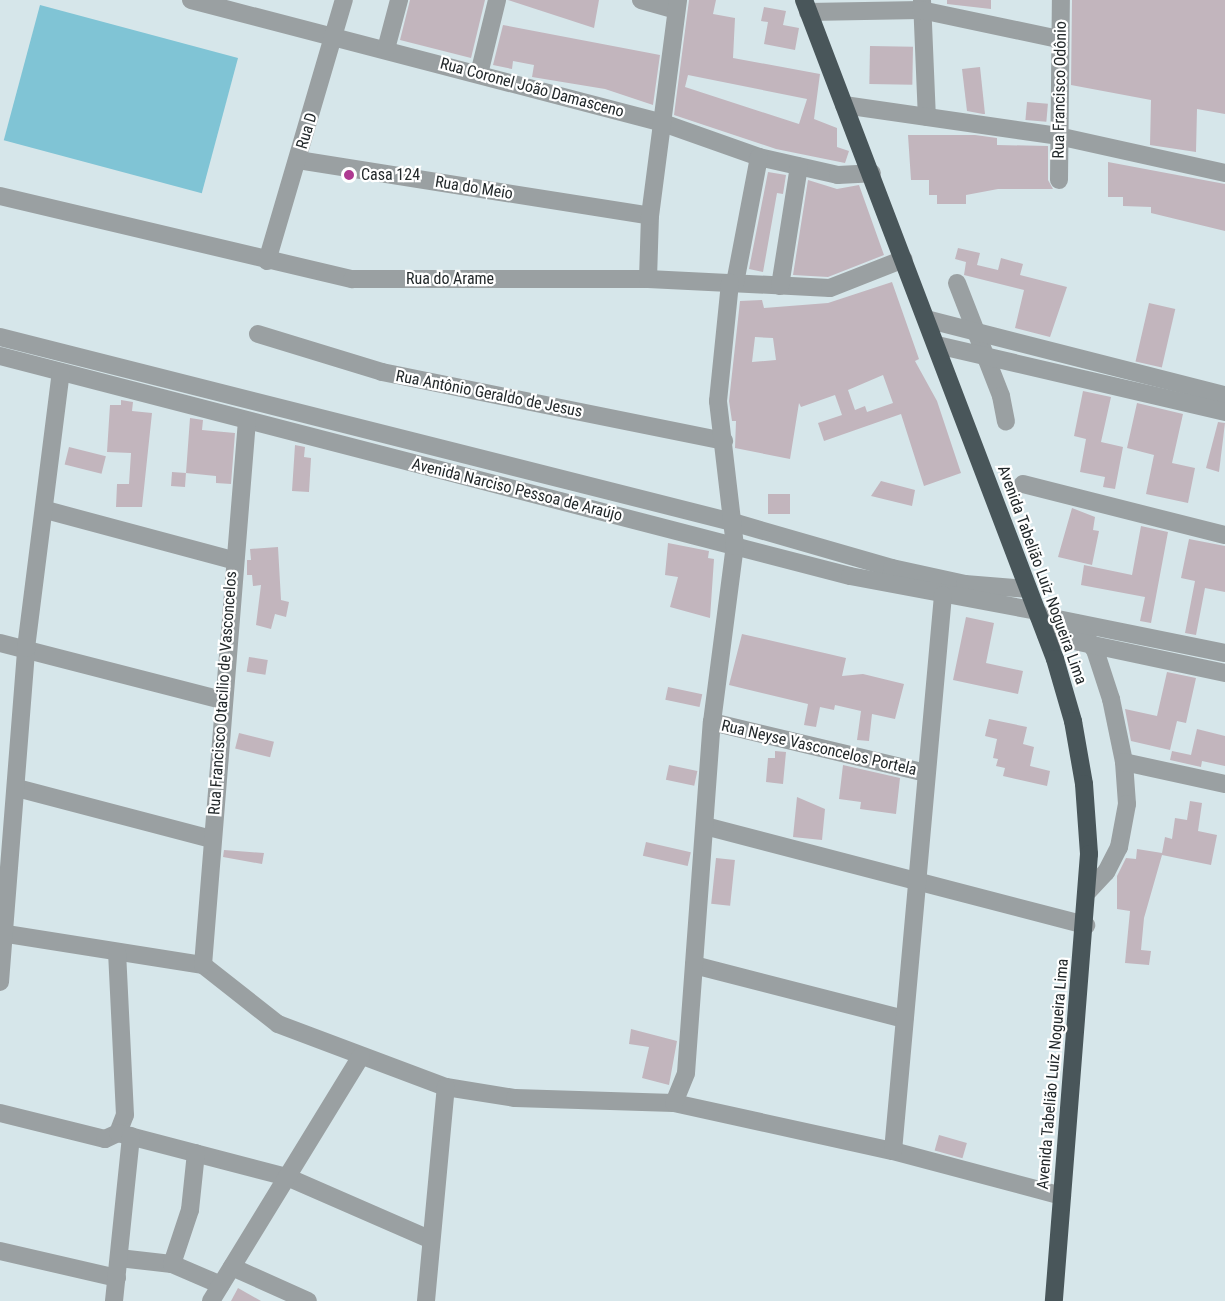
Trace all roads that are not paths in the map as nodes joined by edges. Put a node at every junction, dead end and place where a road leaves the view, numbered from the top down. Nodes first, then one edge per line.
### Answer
1 (191, 0) edge
2 (344, 0) edge
3 (399, 0) edge
4 (497, 0) edge
5 (641, 0) edge
6 (1061, 0) edge
7 (677, 5) edge
8 (922, 5) edge
9 (806, 6) edge
10 (256, 9) edge
11 (336, 37) junction
12 (1059, 39) junction
13 (386, 49) junction
14 (479, 74) junction
15 (844, 105) junction
16 (927, 117) junction
17 (663, 123) junction
18 (1058, 136) junction
19 (759, 157) junction
20 (298, 160) junction
21 (800, 166) junction
22 (872, 173) junction
23 (1225, 173) edge
24 (1059, 180) dead end
25 (0, 196) edge
26 (650, 216) junction
27 (904, 259) junction
28 (267, 261) junction
29 (648, 279) junction
30 (733, 283) junction
31 (957, 283) dead end
32 (780, 286) junction
33 (927, 319) junction
34 (976, 332) junction
35 (258, 334) dead end
36 (0, 337) edge
37 (937, 345) junction
38 (985, 353) junction
39 (0, 356) edge
40 (61, 372) junction
41 (1225, 395) edge
42 (1225, 412) edge
43 (247, 421) junction
44 (1006, 422) dead end
45 (724, 441) junction
46 (1023, 484) dead end
47 (46, 510) junction
48 (736, 523) junction
49 (1225, 535) edge
50 (735, 546) junction
51 (232, 560) junction
52 (1028, 590) junction
53 (943, 595) junction
54 (1037, 613) junction
55 (1076, 623) junction
56 (1046, 635) junction
57 (0, 643) edge
58 (1091, 645) junction
59 (26, 648) junction
60 (1225, 653) edge
61 (1225, 673) edge
62 (222, 700) junction
63 (712, 722) junction
64 (1124, 762) junction
65 (926, 773) junction
66 (1225, 784) edge
67 (17, 788) junction
68 (705, 826) junction
69 (212, 839) junction
70 (915, 880) junction
71 (1088, 891) junction
72 (1086, 925) junction
73 (3, 934) edge
74 (117, 952) junction
75 (203, 965) junction
76 (694, 965) junction
77 (0, 982) edge
78 (904, 1019) junction
79 (361, 1056) junction
80 (446, 1087) junction
81 (674, 1103) junction
82 (0, 1113) edge
83 (125, 1135) junction
84 (893, 1151) junction
85 (196, 1153) junction
86 (287, 1177) junction
87 (1062, 1196) junction
88 (431, 1240) junction
89 (0, 1251) edge
90 (119, 1258) junction
91 (172, 1264) junction
92 (232, 1267) junction
93 (117, 1278) junction
94 (221, 1285) junction
95 (114, 1301) edge
96 (211, 1301) edge
97 (308, 1301) edge
98 (426, 1301) edge
99 (1054, 1301) edge

1 - 10 street, Rua Coronel João Damasceno
2 - 11 street, Rua D
3 - 13 street
4 - 14 street
5 - 7 street
6 - 12 street, Rua Francisco Odônio
7 - 17 street
8 - 9 street
8 - 12 street
8 - 16 street
9 - 15 highway, Avenida Tabelião Luiz Nogueira Lima
10 - 11 street, Rua Coronel João Damasceno
11 - 13 street, Rua Coronel João Damasceno
11 - 20 street, Rua D
12 - 18 street, Rua Francisco Odônio
13 - 14 street, Rua Coronel João Damasceno
14 - 17 street, Rua Coronel João Damasceno
15 - 16 street
15 - 22 highway, Avenida Tabelião Luiz Nogueira Lima
16 - 18 street
17 - 19 street, Rua Coronel João Damasceno
17 - 26 street
18 - 23 street
18 - 24 street, Rua Francisco Odônio
19 - 21 street, Rua Coronel João Damasceno
19 - 30 street
20 - 26 street, Rua do Meio
20 - 28 street, Rua D
21 - 22 street, Rua Coronel João Damasceno
21 - 32 street
22 - 27 highway, Avenida Tabelião Luiz Nogueira Lima
25 - 28 street, Rua do Arame
26 - 29 street
27 - 32 street, Rua do Arame
27 - 33 highway, Avenida Tabelião Luiz Nogueira Lima
28 - 29 street, Rua do Arame
29 - 30 street, Rua do Arame
30 - 32 street, Rua do Arame
30 - 45 street
31 - 34 street
33 - 34 street
33 - 37 highway, Avenida Tabelião Luiz Nogueira Lima
34 - 38 street
34 - 41 street
35 - 45 street, Rua Antônio Geraldo de Jesus
36 - 48 street, Avenida Narciso Pessoa de Araújo
37 - 38 street
37 - 52 highway, Avenida Tabelião Luiz Nogueira Lima
38 - 42 street
38 - 44 street
39 - 40 street, Avenida Narciso Pessoa de Araújo
40 - 43 street, Avenida Narciso Pessoa de Araújo
40 - 47 street
43 - 50 street, Avenida Narciso Pessoa de Araújo
43 - 51 street, Rua Francisco Otacilio de Vasconcelos
45 - 48 street
46 - 49 street
47 - 51 street
47 - 59 street
48 - 50 street
48 - 52 street, Avenida Narciso Pessoa de Araújo
50 - 53 street, Avenida Narciso Pessoa de Araújo
50 - 63 street
51 - 62 street, Rua Francisco Otacilio de Vasconcelos
52 - 54 highway, Avenida Tabelião Luiz Nogueira Lima
53 - 54 street, Avenida Narciso Pessoa de Araújo
53 - 65 street
54 - 55 street, Avenida Narciso Pessoa de Araújo
54 - 56 highway, Avenida Tabelião Luiz Nogueira Lima
55 - 58 street
55 - 60 street, Avenida Narciso Pessoa de Araújo
56 - 58 street
56 - 71 highway, Avenida Tabelião Luiz Nogueira Lima
57 - 59 street
58 - 61 street
58 - 64 street
59 - 62 street
59 - 67 street
62 - 69 street, Rua Francisco Otacilio de Vasconcelos
63 - 65 street, Rua Neyse Vasconcelos Portela
63 - 68 street
64 - 66 street
64 - 71 street
65 - 70 street
67 - 69 street
67 - 73 street
68 - 70 street
68 - 76 street
69 - 75 street, Rua Francisco Otacilio de Vasconcelos
70 - 72 street
70 - 78 street
71 - 72 highway, Avenida Tabelião Luiz Nogueira Lima
72 - 87 highway, Avenida Tabelião Luiz Nogueira Lima
73 - 74 street
73 - 77 street
74 - 75 street
74 - 83 street
75 - 79 street
76 - 78 street
76 - 81 street
78 - 84 street
79 - 80 street
79 - 86 street
80 - 81 street
80 - 88 street
81 - 84 street
82 - 83 street
83 - 85 street
83 - 90 street
84 - 87 street
85 - 86 street
85 - 91 street
86 - 88 street
86 - 92 street
87 - 99 highway, Avenida Tabelião Luiz Nogueira Lima
88 - 98 street
89 - 93 street
90 - 91 street
90 - 93 street
91 - 94 street
92 - 94 street
92 - 97 street
93 - 95 street
94 - 96 street

